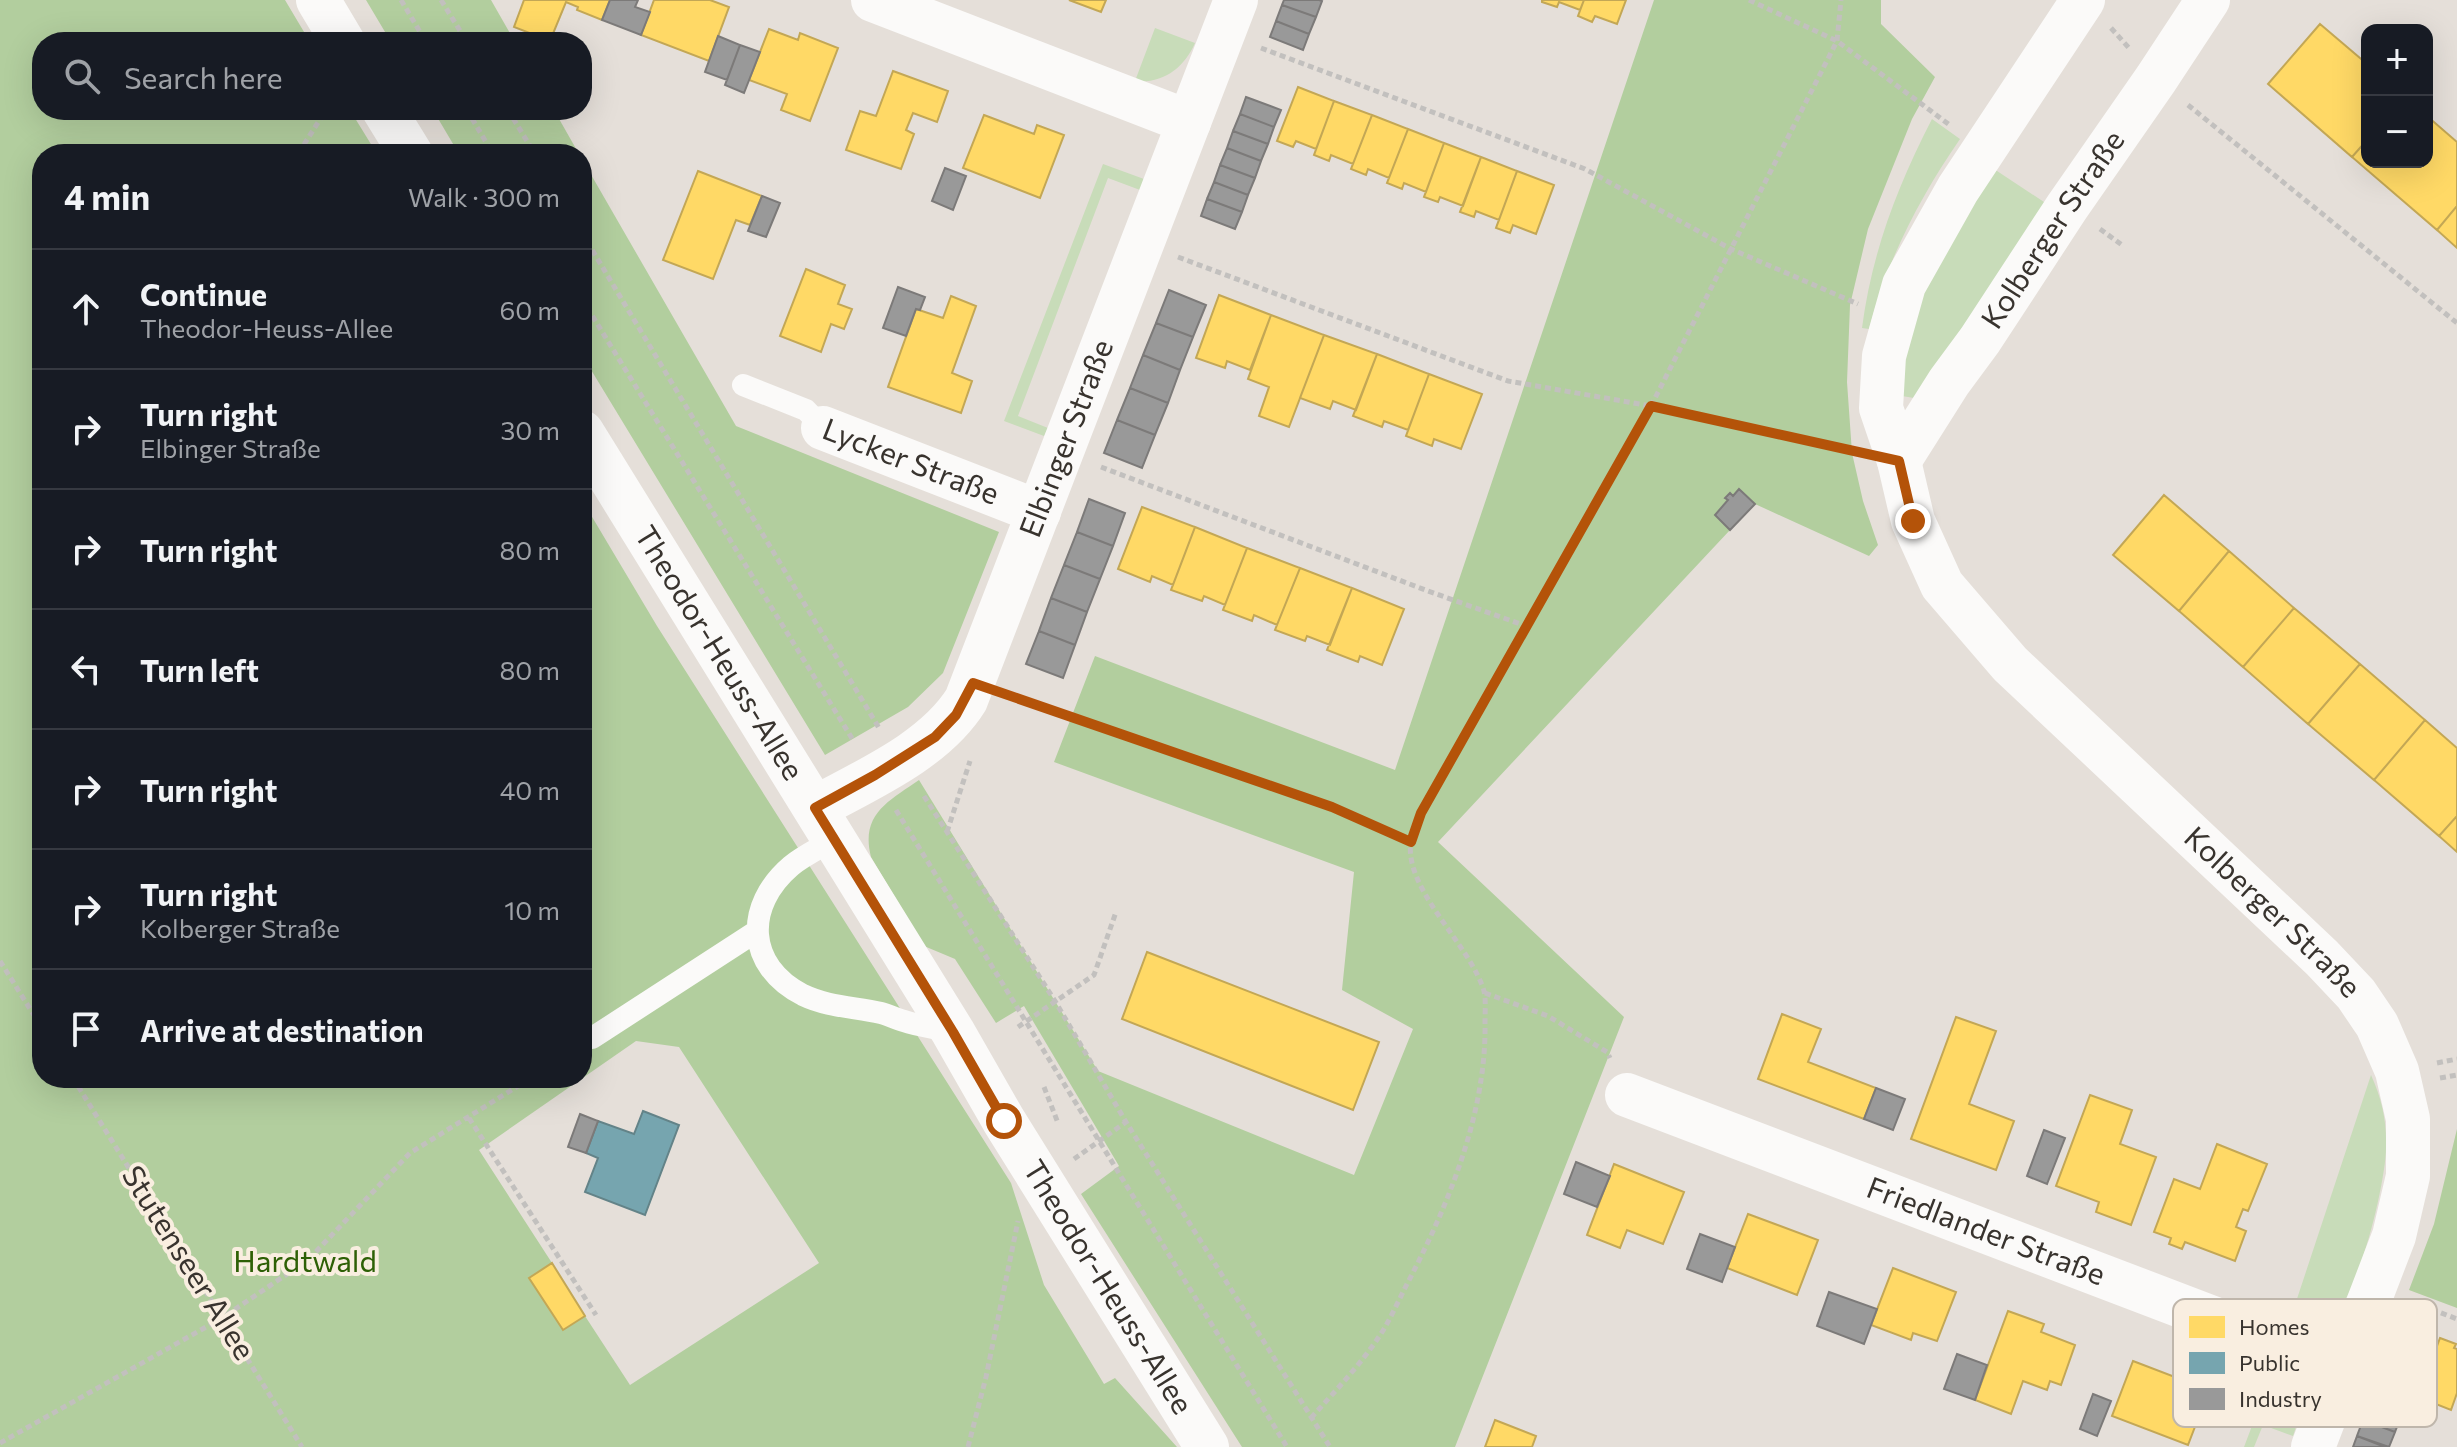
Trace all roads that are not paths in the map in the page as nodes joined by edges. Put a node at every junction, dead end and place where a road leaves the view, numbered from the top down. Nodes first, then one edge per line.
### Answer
1 (318, 0) edge
2 (873, 0) edge
3 (2208, 0) edge
4 (2094, 11) edge
5 (1229, 17) edge
6 (337, 32) edge
7 (390, 120) edge
8 (1189, 122) junction
9 (405, 144) edge
10 (743, 385) dead end
11 (823, 428) joint
12 (592, 448) edge
13 (1899, 461) junction
14 (1039, 512) junction
15 (824, 824) junction
16 (757, 931) junction
17 (953, 1032) junction
18 (592, 1038) dead end
19 (1627, 1095) road end
20 (2370, 1299) edge
21 (2173, 1303) edge
22 (2321, 1427) edge
23 (1207, 1447) edge
24 (2313, 1447) edge

1 - 6 street
2 - 8 street
3 - 13 street, Kolberger Straße
4 - 13 street, Kolberger Straße
5 - 8 street, Elbinger Straße
7 - 9 street
8 - 14 street, Elbinger Straße
10 - 11 lane, Lycker Straße
11 - 14 street, Lycker Straße
12 - 15 street, Theodor-Heuss-Allee
13 - 20 street, Kolberger Straße
14 - 15 street, Elbinger Straße
15 - 16 lane
15 - 17 street, Theodor-Heuss-Allee
16 - 17 lane
16 - 18 lane
17 - 23 street, Theodor-Heuss-Allee
19 - 21 street, Friedlander Straße
22 - 24 street, Kolberger Straße

